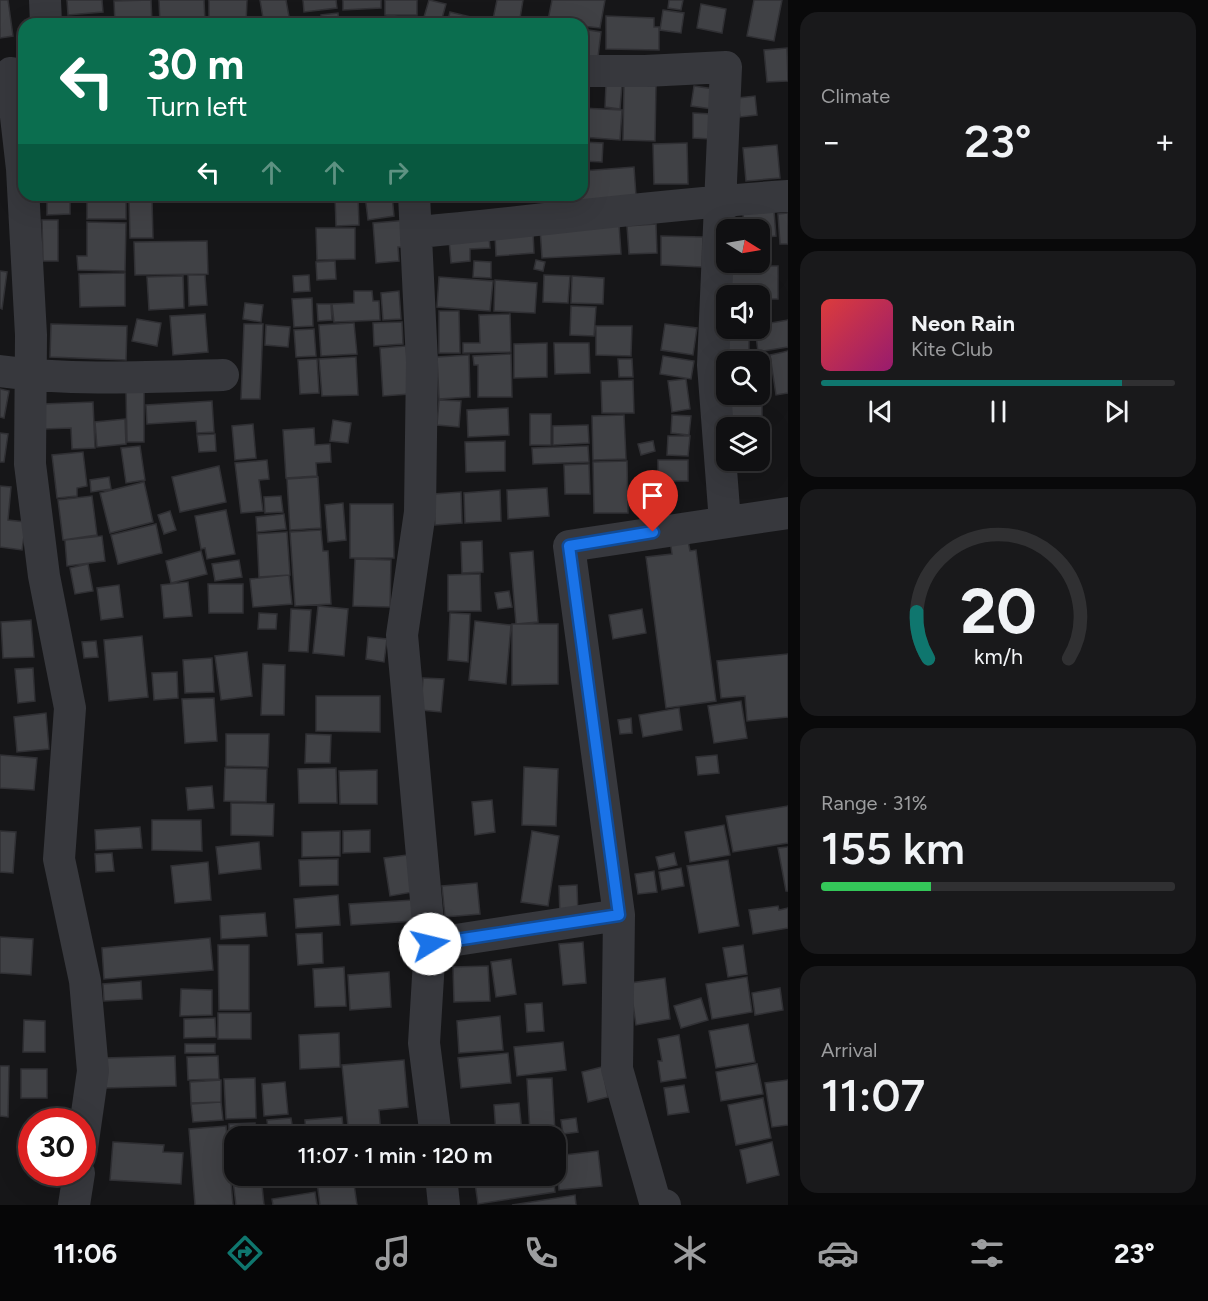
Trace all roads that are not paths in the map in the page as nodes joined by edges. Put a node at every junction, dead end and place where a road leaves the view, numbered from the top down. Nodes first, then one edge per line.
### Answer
1 (45, 0) edge
2 (46, 18) edge
3 (588, 70) edge
4 (12, 73) edge
5 (18, 131) edge
6 (788, 196) edge
7 (719, 200) junction
8 (24, 201) edge
9 (415, 201) edge
10 (418, 232) junction
11 (0, 371) edge
12 (30, 375) junction
13 (223, 375) dead end
14 (788, 513) edge
15 (724, 522) junction
16 (619, 915) junction
17 (430, 944) junction
18 (88, 1108) edge
19 (435, 1126) edge
20 (77, 1186) edge
21 (442, 1186) edge
22 (74, 1205) edge
23 (444, 1205) edge
24 (665, 1205) edge

1 - 2 street
3 - 7 street
4 - 5 street
6 - 7 street
7 - 10 street
7 - 15 street
8 - 12 street
9 - 10 street
10 - 17 street
11 - 12 street
12 - 13 street
12 - 18 street
14 - 15 street
15 - 16 street
16 - 17 street
16 - 24 street
17 - 19 street
20 - 22 street
21 - 23 street

